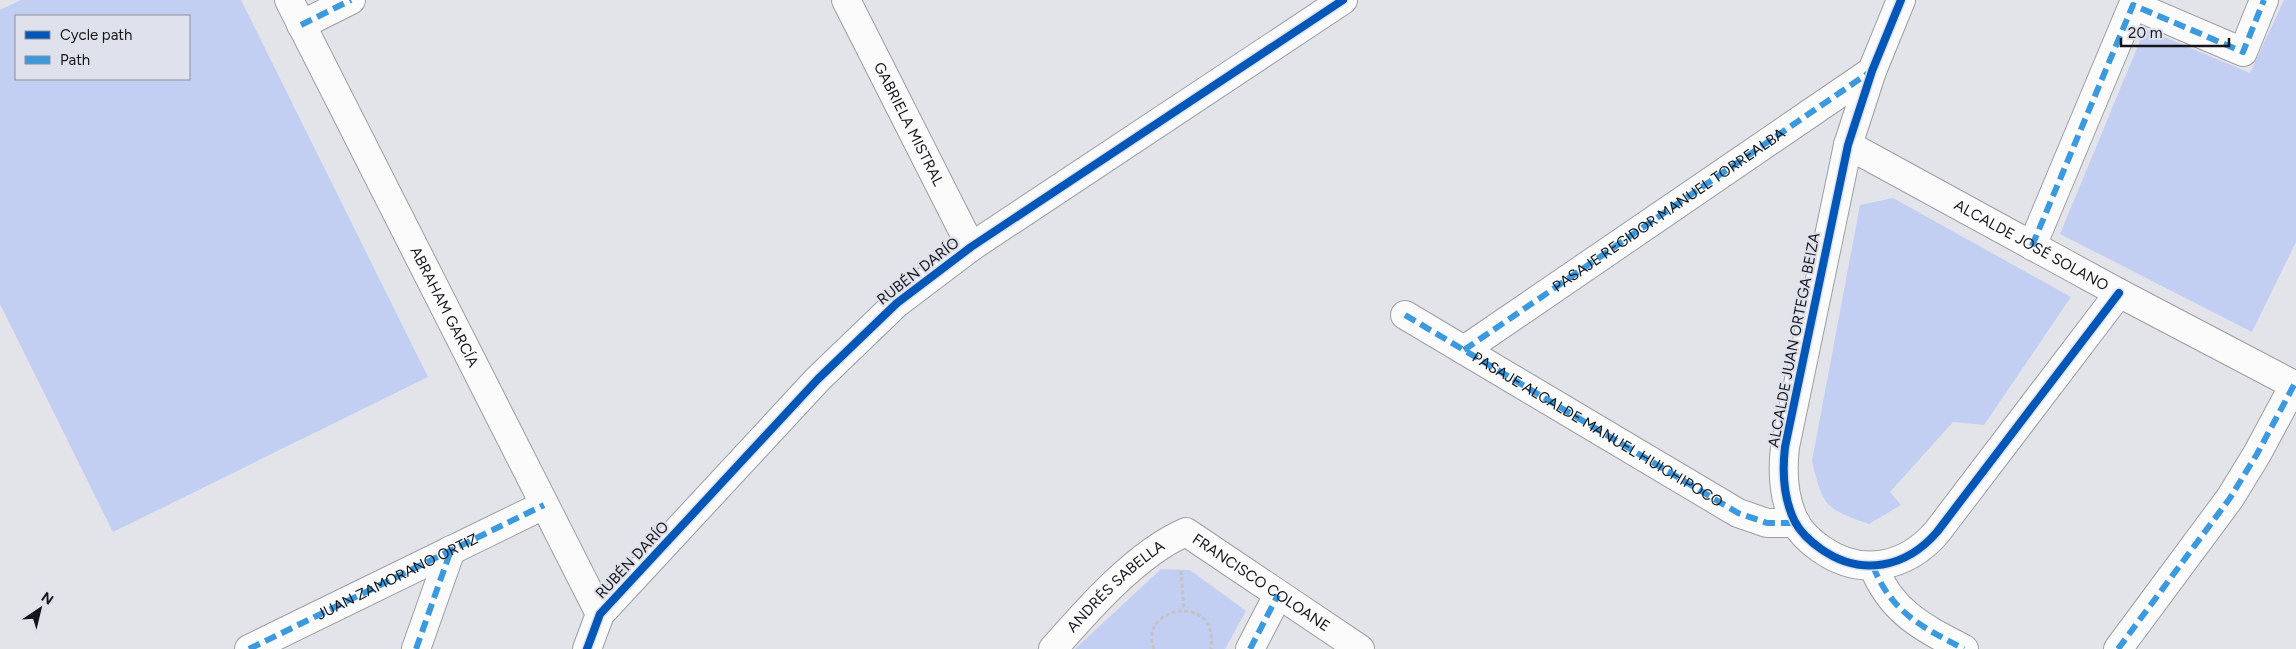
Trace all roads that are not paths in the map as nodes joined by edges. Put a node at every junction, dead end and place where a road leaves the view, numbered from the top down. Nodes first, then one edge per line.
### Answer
1 (289, 0) edge
2 (351, 0) edge
3 (846, 0) edge
4 (1343, 0) edge
5 (1901, 0) edge
6 (2264, 0) edge
7 (302, 25) junction
8 (1872, 71) junction
9 (1848, 145) junction
10 (2032, 246) junction
11 (971, 247) junction
12 (2119, 293) junction
13 (1405, 315) dead end
14 (1464, 350) junction
15 (2295, 385) edge
16 (544, 505) junction
17 (1796, 523) junction
18 (1186, 532) joint
19 (451, 550) junction
20 (1873, 566) junction
21 (1278, 596) junction
22 (600, 614) junction
23 (249, 649) edge
24 (416, 649) edge
25 (587, 649) edge
26 (1054, 649) edge
27 (1250, 649) edge
28 (1360, 649) edge
29 (1964, 649) edge
30 (2118, 649) edge

1 - 7 street, ABRAHAM GARCÍA
2 - 7 street
3 - 11 street, GABRIELA MISTRAL
4 - 11 street, RUBÉN DARÍO
5 - 8 street, ALCALDE JUAN ORTEGA BEIZA
6 - 10 street
7 - 16 street, ABRAHAM GARCÍA
8 - 9 street, ALCALDE JUAN ORTEGA BEIZA
8 - 14 street, PASAJE REGIDOR MANUEL TORREALBA
9 - 10 street, ALCALDE JOSÉ SOLANO
9 - 17 street, ALCALDE JUAN ORTEGA BEIZA
10 - 12 street, ALCALDE JOSÉ SOLANO
11 - 22 street, RUBÉN DARÍO
12 - 15 street, ALCALDE JOSÉ SOLANO
12 - 20 street, ALCALDE JUAN ORTEGA BEIZA
13 - 14 street, PASAJE ALCALDE MANUEL HUICHIPOCO
14 - 17 street, PASAJE ALCALDE MANUEL HUICHIPOCO
15 - 30 street
16 - 19 street, JUAN ZAMORANO ORTIZ
16 - 22 street, ABRAHAM GARCÍA
17 - 20 street, ALCALDE JUAN ORTEGA BEIZA
18 - 21 street, FRANCISCO COLOANE
18 - 26 street, ANDRÉS SABELLA
19 - 23 street, JUAN ZAMORANO ORTIZ
19 - 24 street
20 - 29 street
21 - 27 street
21 - 28 street, FRANCISCO COLOANE
22 - 25 street, RUBÉN DARÍO

